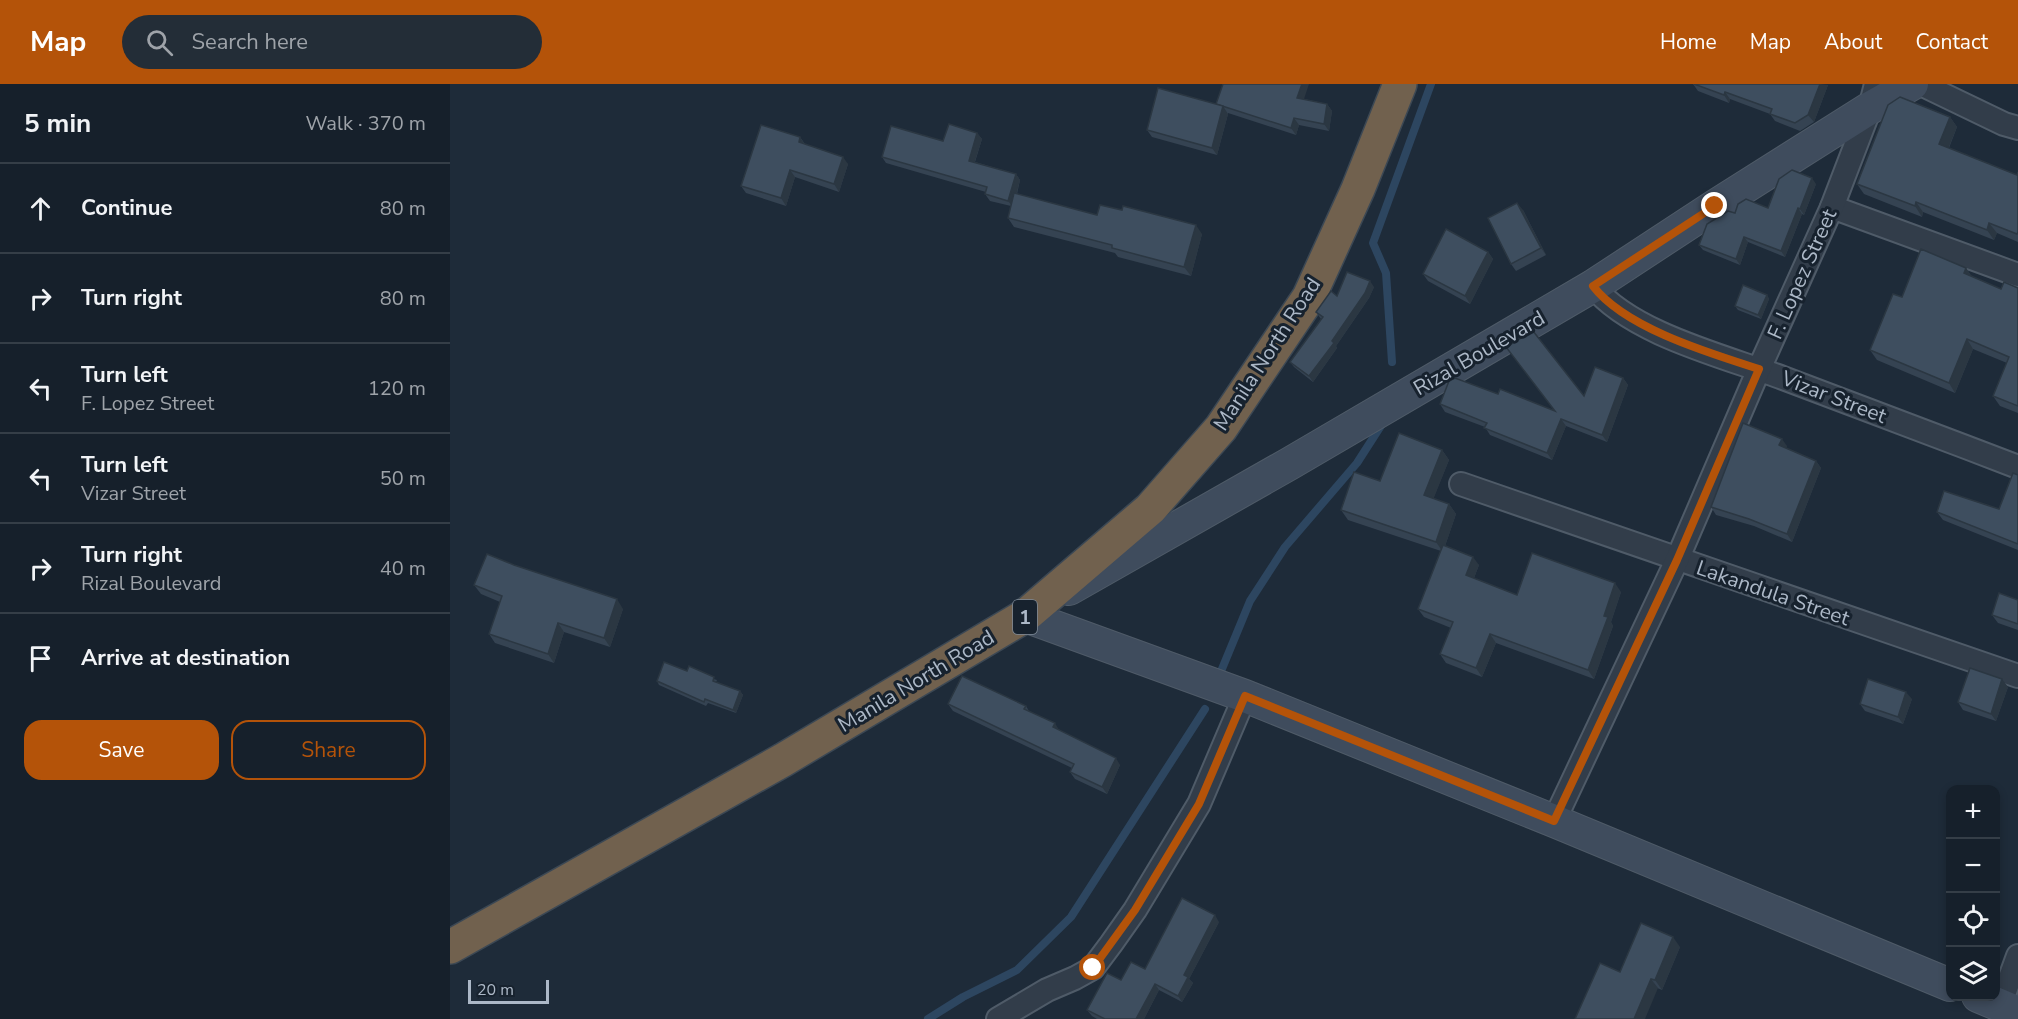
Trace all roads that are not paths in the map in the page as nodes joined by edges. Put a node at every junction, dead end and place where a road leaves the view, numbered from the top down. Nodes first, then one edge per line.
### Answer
1 (1400, 84) edge
2 (1912, 84) edge
3 (1921, 84) edge
4 (1873, 96) edge
5 (2018, 128) edge
6 (1832, 207) junction
7 (2018, 275) edge
8 (1593, 286) junction
9 (1759, 369) junction
10 (2018, 467) edge
11 (1461, 484) dead end
12 (1677, 560) junction
13 (1031, 612) junction
14 (2018, 676) edge
15 (1245, 696) junction
16 (1554, 821) junction
17 (450, 947) edge
18 (2018, 956) edge
19 (1946, 983) edge
20 (1999, 1005) edge
21 (998, 1019) edge

1 - 13 highway, Manila North Road / 1
2 - 4 main road, Rizal Boulevard
3 - 5 street
4 - 6 street, F. Lopez Street
4 - 8 main road, Rizal Boulevard
6 - 7 street
6 - 9 street, F. Lopez Street
8 - 9 street, Vizar Street
8 - 13 main road, Rizal Boulevard
9 - 10 street, Vizar Street
9 - 12 street, F. Lopez Street
11 - 12 street, Lakandula Street
12 - 14 street, Lakandula Street
12 - 16 street, F. Lopez Street
13 - 15 main road
13 - 17 highway, Manila North Road / 1
15 - 16 main road
15 - 21 street
16 - 19 main road
18 - 20 street

